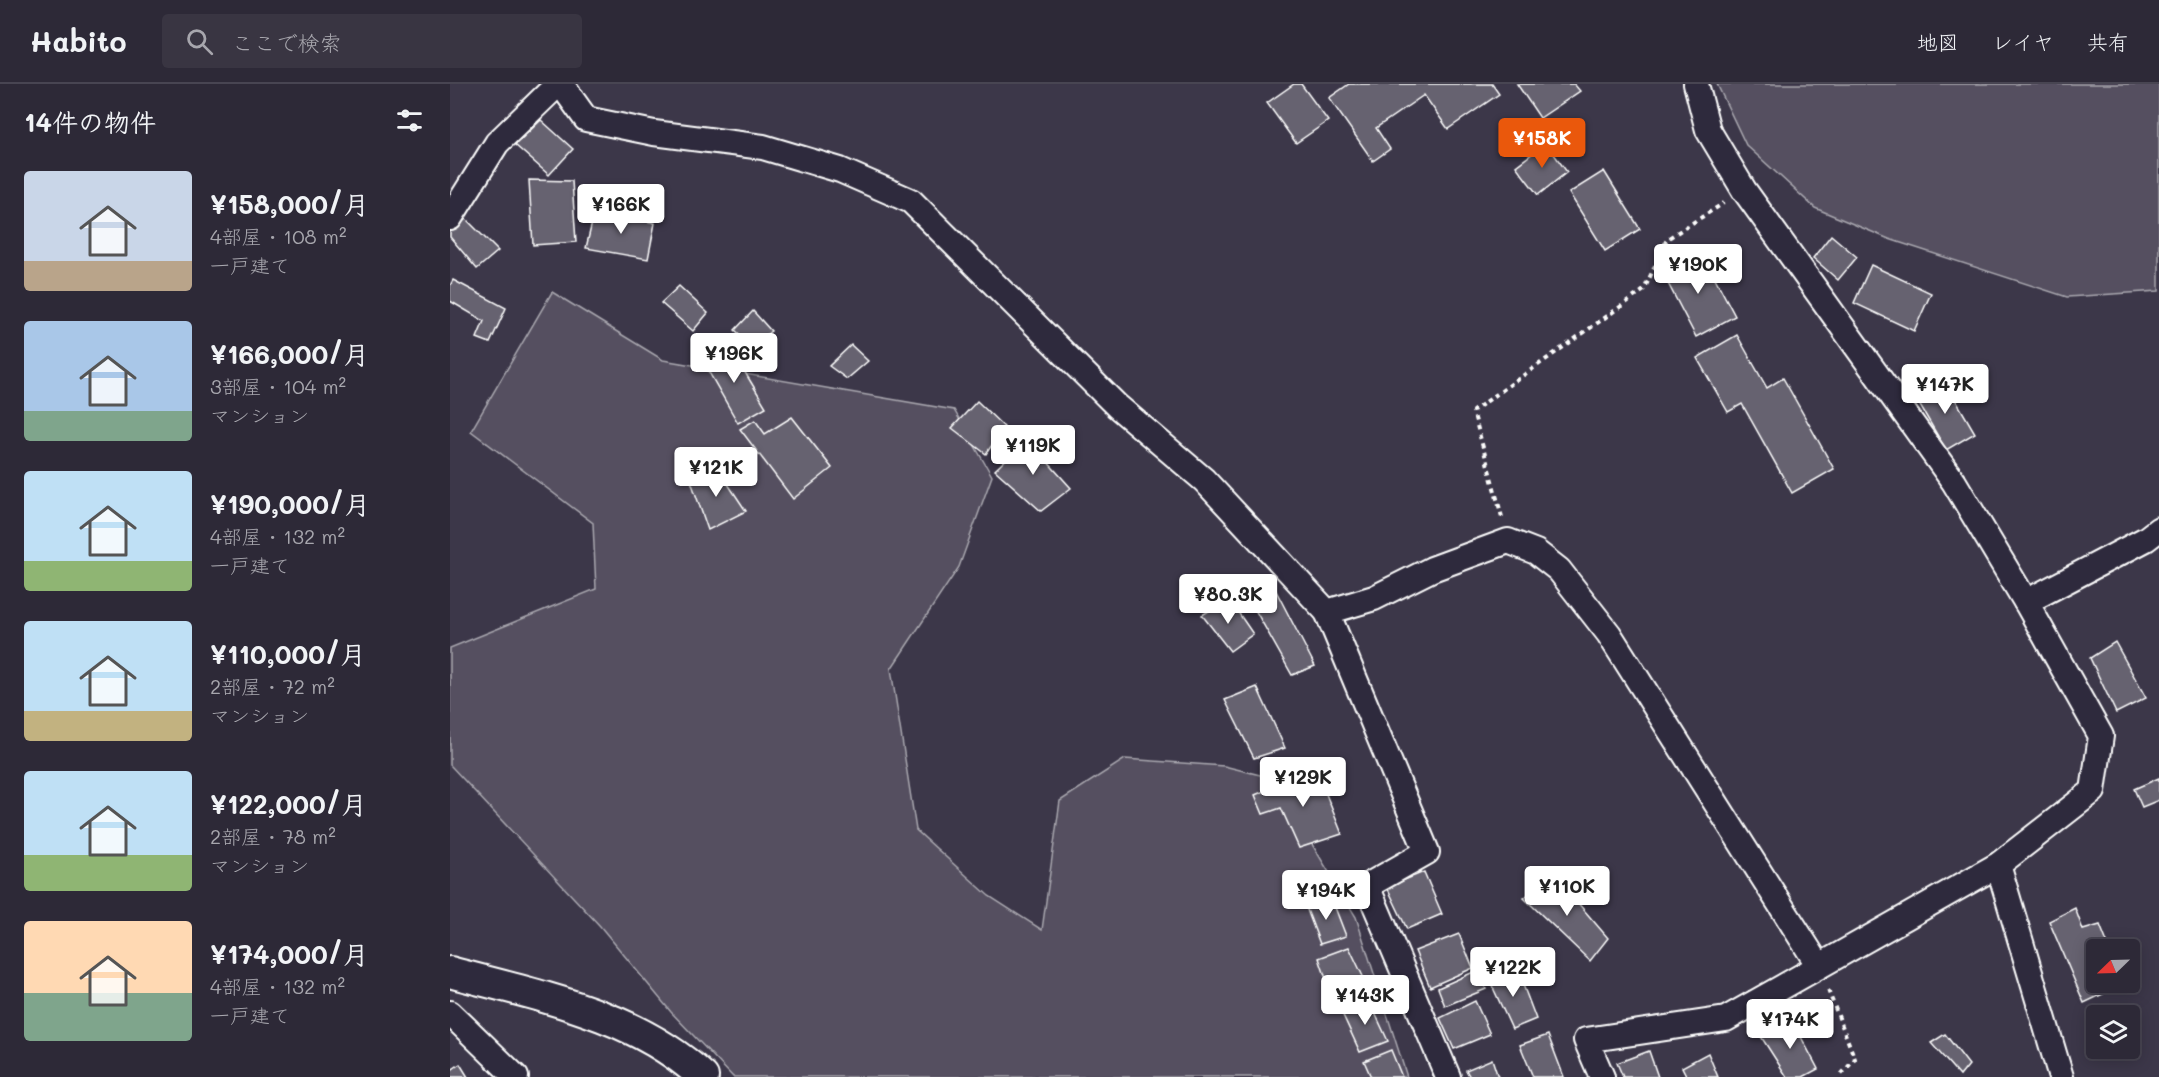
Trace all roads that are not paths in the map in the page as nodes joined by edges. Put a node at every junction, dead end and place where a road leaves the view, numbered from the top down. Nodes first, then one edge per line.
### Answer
1 (560, 84) edge
2 (1696, 84) edge
3 (450, 218) edge
4 (2159, 529) edge
5 (2026, 602) junction
6 (1327, 612) junction
7 (1998, 865) junction
8 (1819, 966) junction
9 (450, 972) edge
10 (450, 1013) edge
11 (516, 1077) edge
12 (703, 1077) edge
13 (1448, 1077) edge
14 (1602, 1077) edge
15 (2061, 1077) edge

1 - 3 street
1 - 6 street
2 - 5 street
4 - 5 street
5 - 7 street
6 - 8 street
6 - 13 street
7 - 8 street
7 - 15 street
8 - 14 street
9 - 12 street
10 - 11 street

